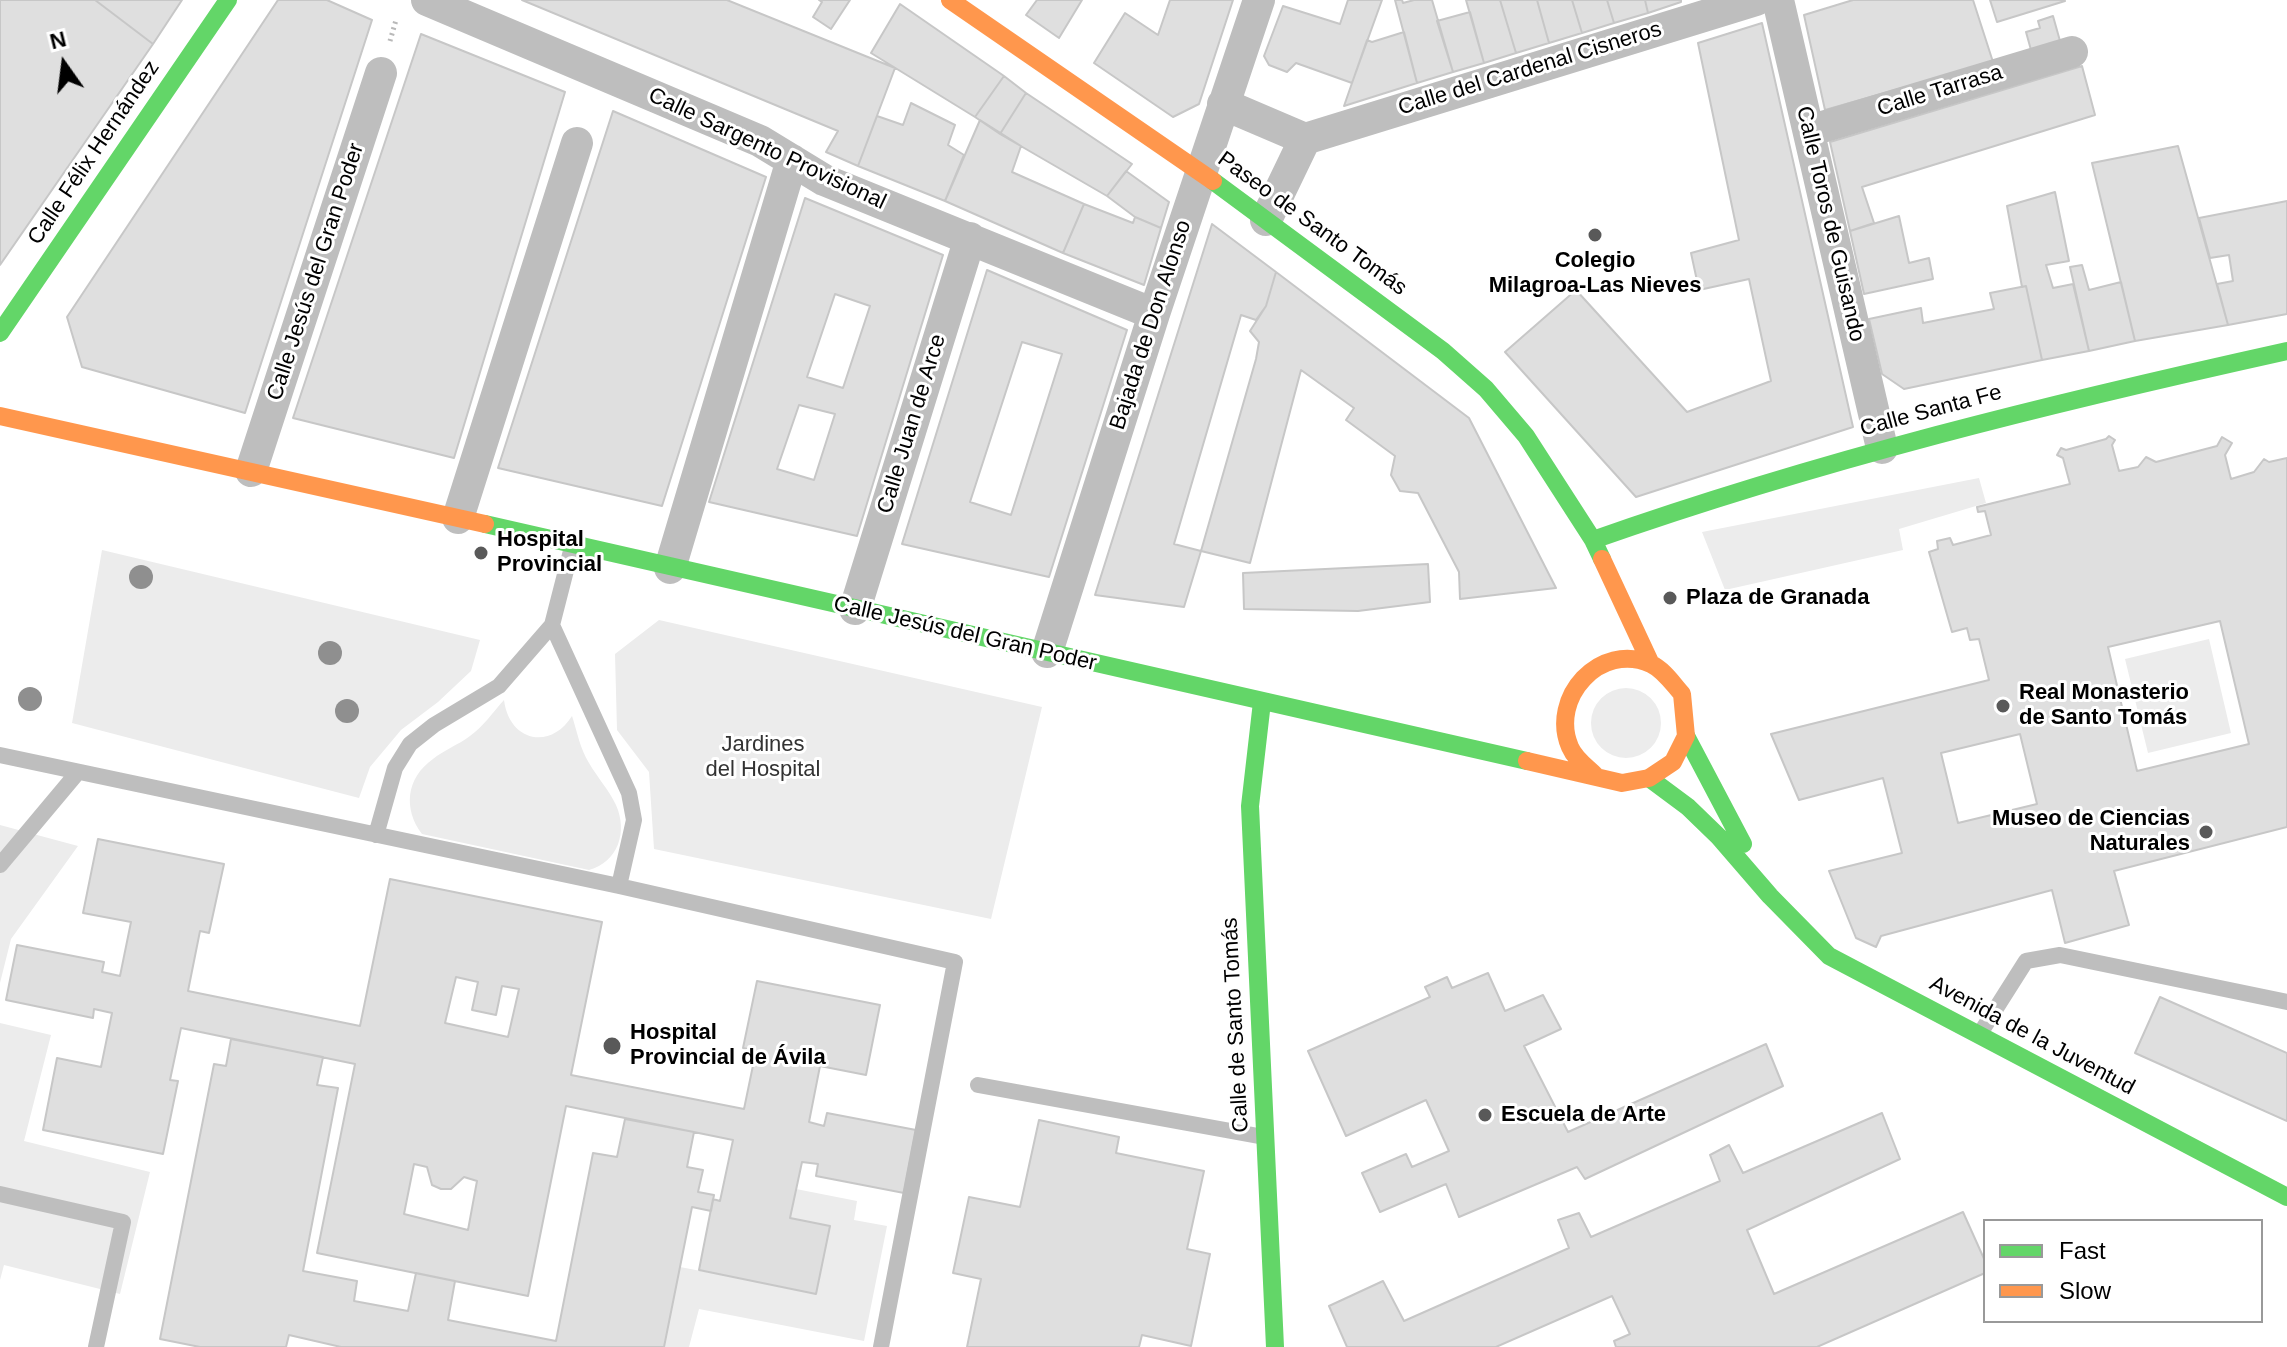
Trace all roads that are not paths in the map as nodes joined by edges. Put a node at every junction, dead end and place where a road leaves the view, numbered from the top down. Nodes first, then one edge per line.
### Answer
1 (228, 0) edge
2 (427, 0) edge
3 (950, 0) edge
4 (1259, 0) edge
5 (1756, 0) edge
6 (1778, 0) edge
7 (2072, 52) dead end
8 (381, 73) dead end
9 (1223, 104) junction
10 (1809, 131) junction
11 (1305, 139) junction
12 (577, 143) dead end
13 (792, 160) junction
14 (1201, 172) junction
15 (1266, 220) junction
16 (970, 238) junction
17 (1154, 314) junction
18 (0, 333) edge
19 (2287, 351) edge
20 (0, 416) edge
21 (1882, 448) junction
22 (251, 471) junction
23 (458, 518) junction
24 (1593, 540) junction
25 (572, 545) junction
26 (670, 568) junction
27 (1601, 601) dead end
28 (855, 609) junction
29 (552, 625) junction
30 (1047, 652) junction
31 (1651, 664) junction
32 (1262, 702) junction
33 (1564, 714) junction
34 (1542, 727) dead end
35 (1686, 736) junction
36 (1516, 737) dead end
37 (1473, 750) junction
38 (0, 755) edge
39 (78, 772) junction
40 (1595, 775) junction
41 (1649, 778) junction
42 (376, 835) junction
43 (0, 865) edge
44 (619, 886) junction
45 (1770, 896) junction
46 (2287, 1002) edge
47 (1979, 1035) junction
48 (978, 1085) dead end
49 (1265, 1137) junction
50 (0, 1194) edge
51 (2287, 1197) edge
52 (96, 1347) edge
53 (881, 1347) edge
54 (1275, 1347) edge

1 - 18 street, Calle Félix Hernández
2 - 13 street, Calle Sargento Provisional
3 - 14 street, Paseo de Santo Tomás
4 - 9 street, Bajada de Don Alonso
5 - 11 street, Calle del Cardenal Cisneros
6 - 10 street, Calle Toros de Guisando
7 - 10 street, Calle Tarrasa
8 - 22 street, Calle Jesús del Gran Poder
9 - 11 street
9 - 14 street, Bajada de Don Alonso
10 - 21 street, Calle Toros de Guisando
11 - 15 street
12 - 23 street
13 - 16 street, Calle Sargento Provisional
13 - 26 street
14 - 15 street, Paseo de Santo Tomás
14 - 17 street, Bajada de Don Alonso
15 - 24 street, Paseo de Santo Tomás
16 - 17 street, Calle Sargento Provisional
16 - 28 street, Calle Juan de Arce
17 - 30 street, Bajada de Don Alonso
19 - 21 street, Calle Santa Fe
20 - 22 street, Calle Jesús del Gran Poder
21 - 24 street, Calle Santa Fe
22 - 23 street, Calle Jesús del Gran Poder
23 - 25 street, Calle Jesús del Gran Poder
24 - 27 street, Paseo de Santo Tomás
24 - 31 street, Paseo de Santo Tomás
25 - 26 street, Calle Jesús del Gran Poder
25 - 29 lane
26 - 28 street, Calle Jesús del Gran Poder
28 - 30 street, Calle Jesús del Gran Poder
29 - 42 lane
29 - 44 lane
30 - 32 street, Calle Jesús del Gran Poder
31 - 33 street
31 - 35 street
32 - 37 street, Calle Jesús del Gran Poder
32 - 49 street, Calle de Santo Tomás
33 - 34 street
33 - 40 street
35 - 41 street
35 - 45 street, Avenida de la Juventud
36 - 37 street, Calle Jesús del Gran Poder
37 - 40 street, Calle Jesús del Gran Poder
38 - 39 lane
39 - 42 lane
39 - 43 lane
40 - 41 street
41 - 45 street, Avenida de la Juventud
42 - 44 lane
44 - 53 lane
45 - 47 street, Avenida de la Juventud
46 - 47 lane
47 - 51 street, Avenida de la Juventud
48 - 49 lane
49 - 54 street, Calle de Santo Tomás
50 - 52 lane

